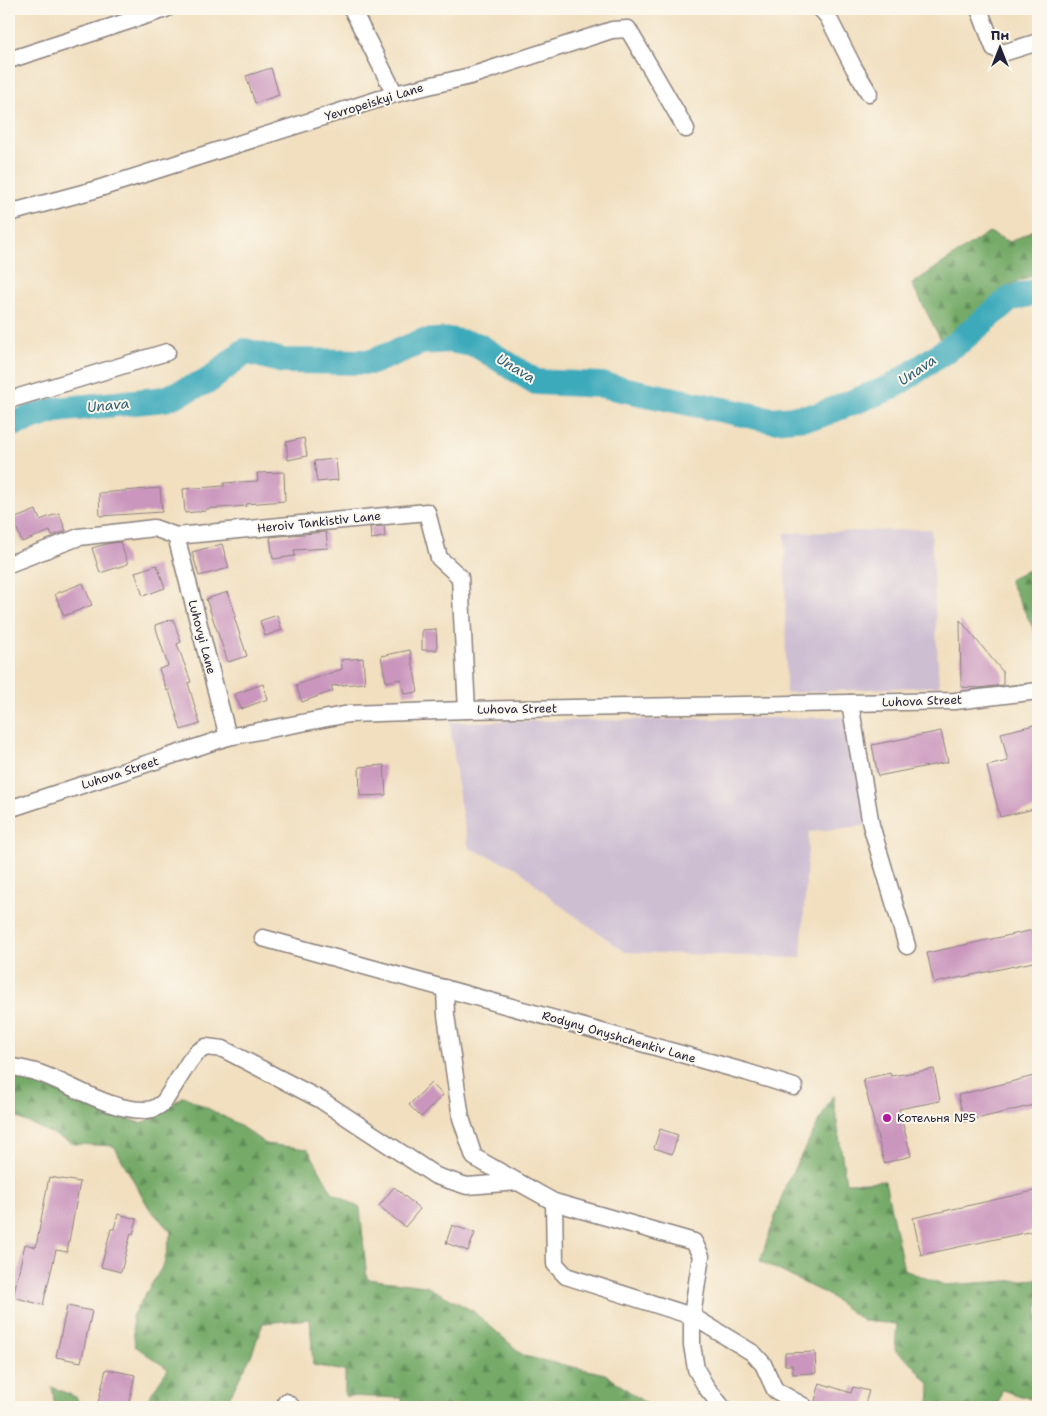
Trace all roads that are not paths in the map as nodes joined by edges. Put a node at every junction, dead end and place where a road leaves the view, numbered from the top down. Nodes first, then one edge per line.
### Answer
1 (166, 9) edge
2 (352, 9) edge
3 (979, 9) edge
4 (829, 11) edge
5 (1038, 42) edge
6 (9, 60) edge
7 (869, 93) dead end
8 (395, 94) junction
9 (686, 129) dead end
10 (9, 213) edge
11 (167, 352) dead end
12 (9, 400) edge
13 (176, 536) junction
14 (9, 564) edge
15 (1038, 691) edge
16 (850, 702) junction
17 (466, 710) junction
18 (228, 737) junction
19 (9, 809) edge
20 (263, 938) dead end
21 (907, 946) dead end
22 (445, 988) junction
23 (9, 1066) edge
24 (794, 1087) dead end
25 (518, 1182) junction
26 (554, 1202) junction
27 (692, 1316) junction
28 (722, 1407) edge
29 (805, 1407) edge

1 - 6 street
2 - 8 street
3 - 5 street
4 - 7 street
8 - 9 street, Yevropeiskyi Lane
8 - 10 street, Yevropeiskyi Lane
11 - 12 street
13 - 14 street, Heroiv Tankistiv Lane
13 - 17 street, Heroiv Tankistiv Lane
13 - 18 street, Luhovyi Lane
15 - 16 street, Luhova Street
16 - 17 street, Luhova Street
16 - 21 street
17 - 18 street, Luhova Street
18 - 19 street, Luhova Street
20 - 22 street, Rodyny Onyshchenkiv Lane
22 - 24 street, Rodyny Onyshchenkiv Lane
22 - 25 street
23 - 25 street
25 - 26 street
26 - 27 street
26 - 27 street
27 - 28 street
27 - 29 street

